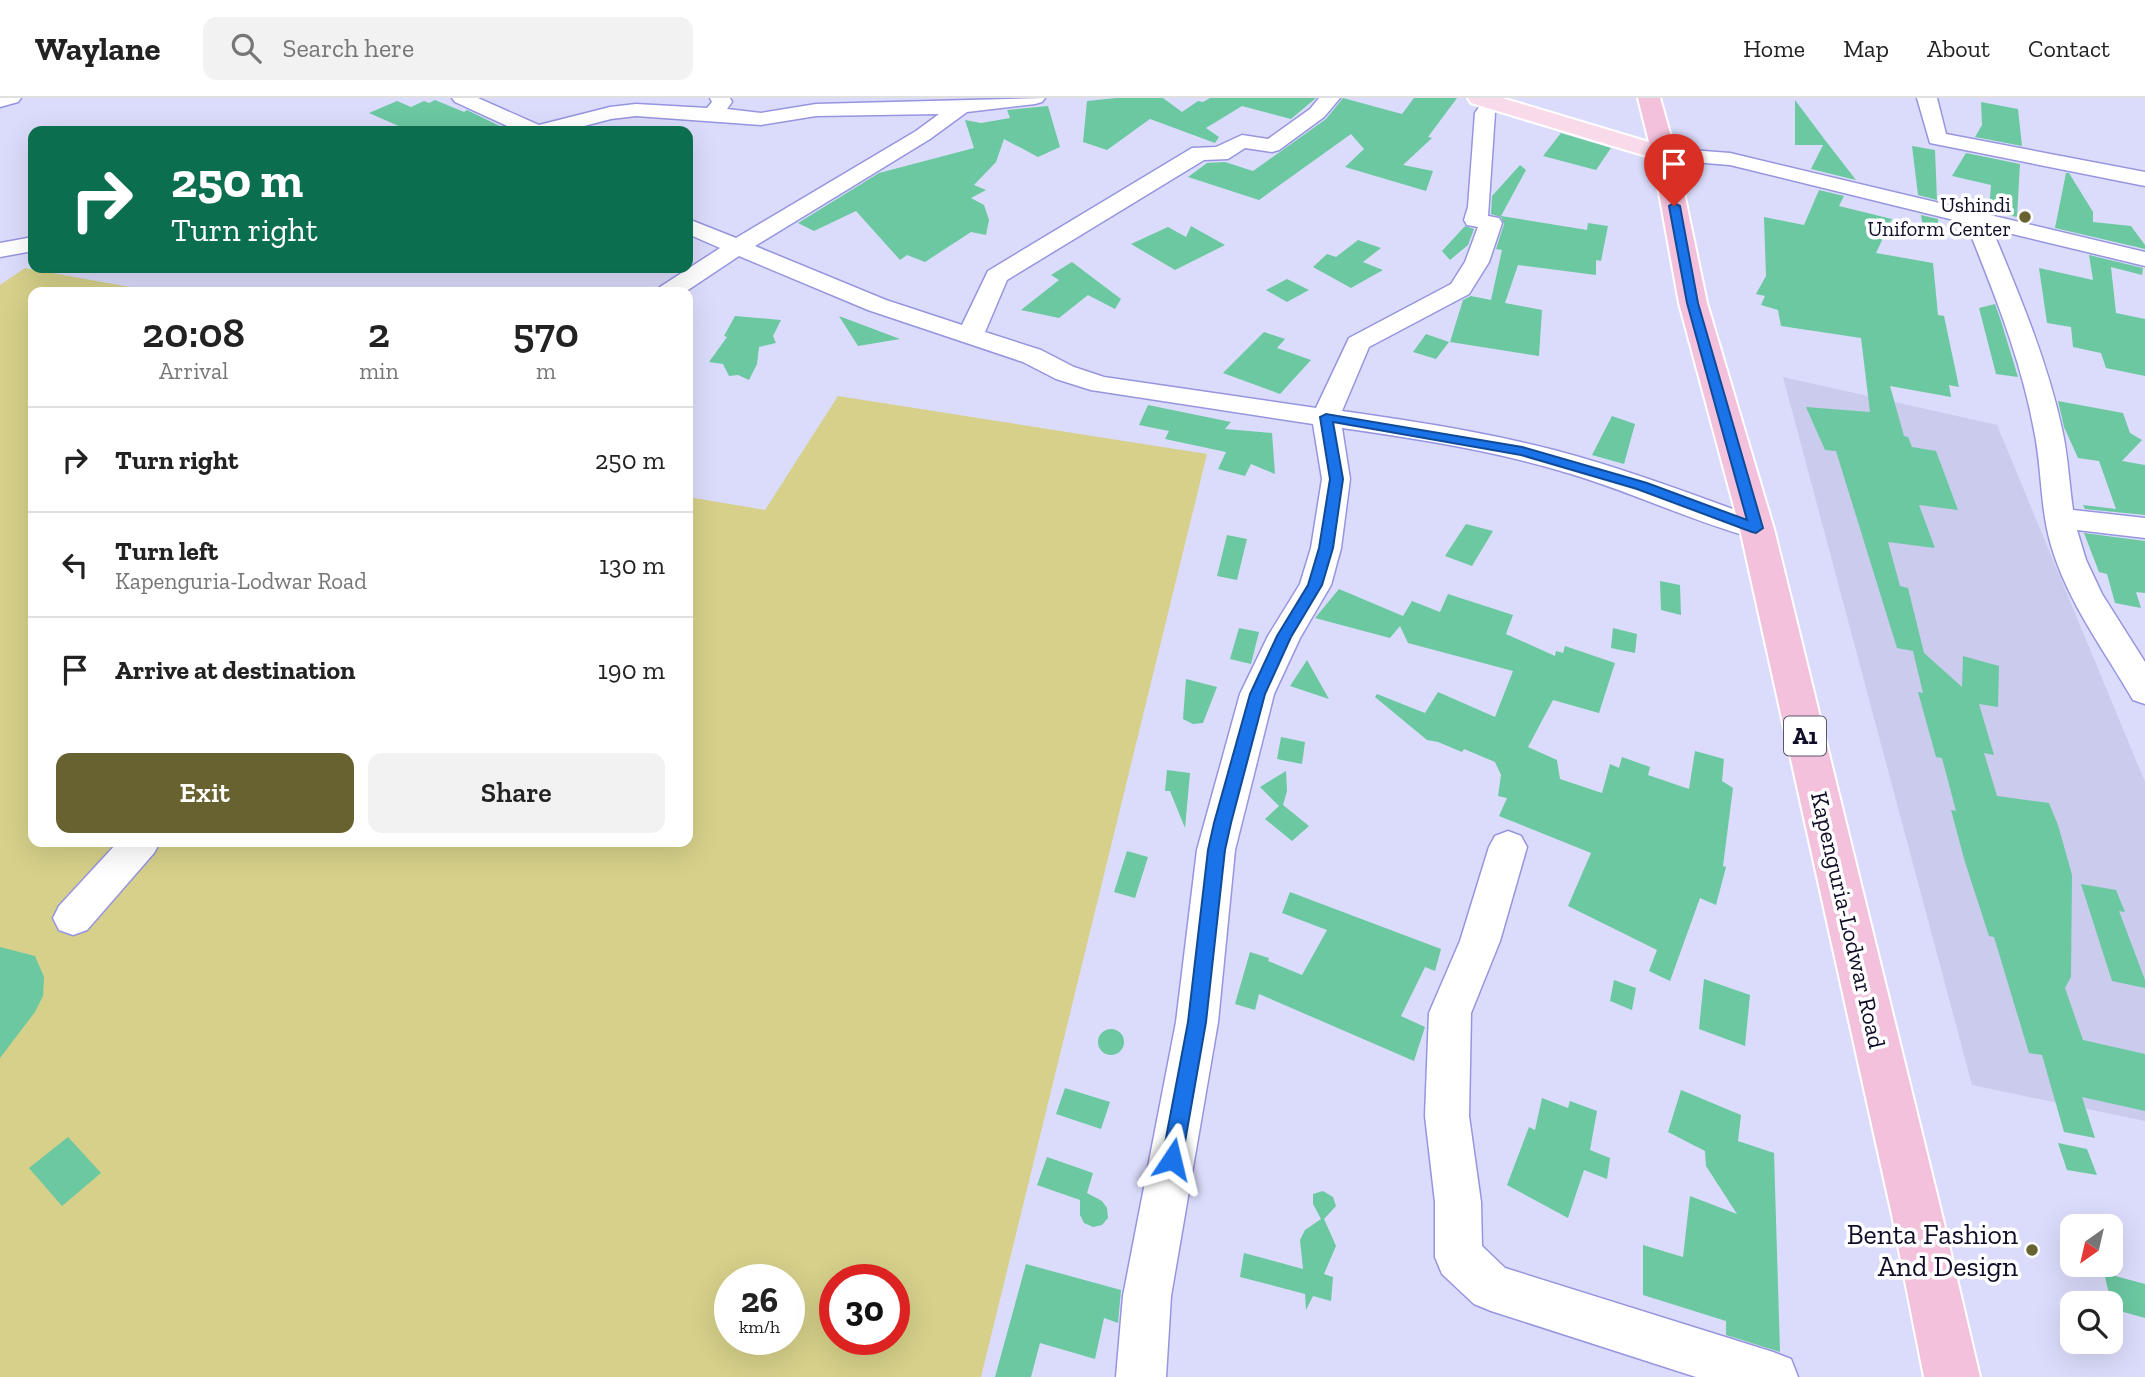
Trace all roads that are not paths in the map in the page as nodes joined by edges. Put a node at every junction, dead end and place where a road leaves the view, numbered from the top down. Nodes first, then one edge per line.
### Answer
1 (11, 98) edge
2 (462, 98) edge
3 (1035, 98) edge
4 (1330, 98) edge
5 (1649, 98) edge
6 (1927, 98) edge
7 (1485, 100) edge
8 (0, 101) edge
9 (716, 106) edge
10 (961, 107) junction
11 (523, 126) edge
12 (561, 126) edge
13 (1664, 154) junction
14 (2145, 179) edge
15 (1975, 216) junction
16 (693, 228) edge
17 (28, 245) edge
18 (738, 246) junction
19 (0, 250) edge
20 (2145, 259) edge
21 (676, 287) edge
22 (970, 336) junction
23 (1326, 417) junction
24 (2059, 518) junction
25 (1756, 528) junction
26 (2145, 528) edge
27 (2145, 691) edge
28 (1508, 846) dead end
29 (137, 847) edge
30 (73, 918) dead end
31 (1141, 1377) edge
32 (1773, 1377) edge
33 (1952, 1377) edge

1 - 8 street
2 - 11 street
3 - 10 street
4 - 22 street
5 - 13 highway, Kapenguria-Lodwar Road / A1
6 - 14 street
7 - 13 main road
7 - 23 street
9 - 10 street
9 - 12 street
10 - 18 street
13 - 15 street
13 - 25 highway, Kapenguria-Lodwar Road / A1
15 - 20 street
15 - 24 street
16 - 18 street
17 - 19 street
18 - 21 street
18 - 22 street
22 - 23 street
23 - 25 street
23 - 31 street
24 - 26 street
24 - 27 street
25 - 33 highway, Kapenguria-Lodwar Road / A1
28 - 32 street
29 - 30 street

